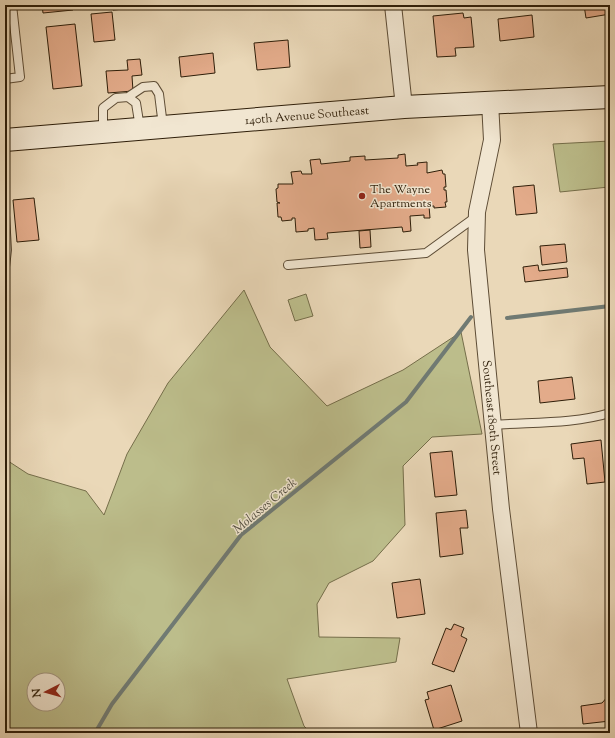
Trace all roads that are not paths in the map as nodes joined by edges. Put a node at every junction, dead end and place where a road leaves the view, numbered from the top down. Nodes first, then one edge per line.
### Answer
1 (12, 5) edge
2 (393, 5) edge
3 (5, 79) edge
4 (128, 97) junction
5 (610, 98) edge
6 (490, 102) junction
7 (404, 107) junction
8 (163, 127) junction
9 (140, 129) junction
10 (104, 132) junction
11 (5, 140) edge
12 (5, 215) edge
13 (477, 216) junction
14 (288, 265) dead end
15 (5, 268) edge
16 (610, 412) edge
17 (493, 425) junction
18 (529, 733) edge

1 - 3 lane
2 - 7 street
4 - 8 lane
4 - 9 lane
4 - 10 lane
5 - 6 main road, 140th Avenue Southeast
6 - 7 main road, 140th Avenue Southeast
6 - 13 street, Southeast 180th Street
7 - 8 main road, 140th Avenue Southeast
8 - 9 main road, 140th Avenue Southeast
9 - 10 main road, 140th Avenue Southeast
10 - 11 main road, 140th Avenue Southeast
12 - 15 lane
13 - 14 lane
13 - 17 street, Southeast 180th Street
16 - 17 lane
17 - 18 street, Southeast 180th Street

